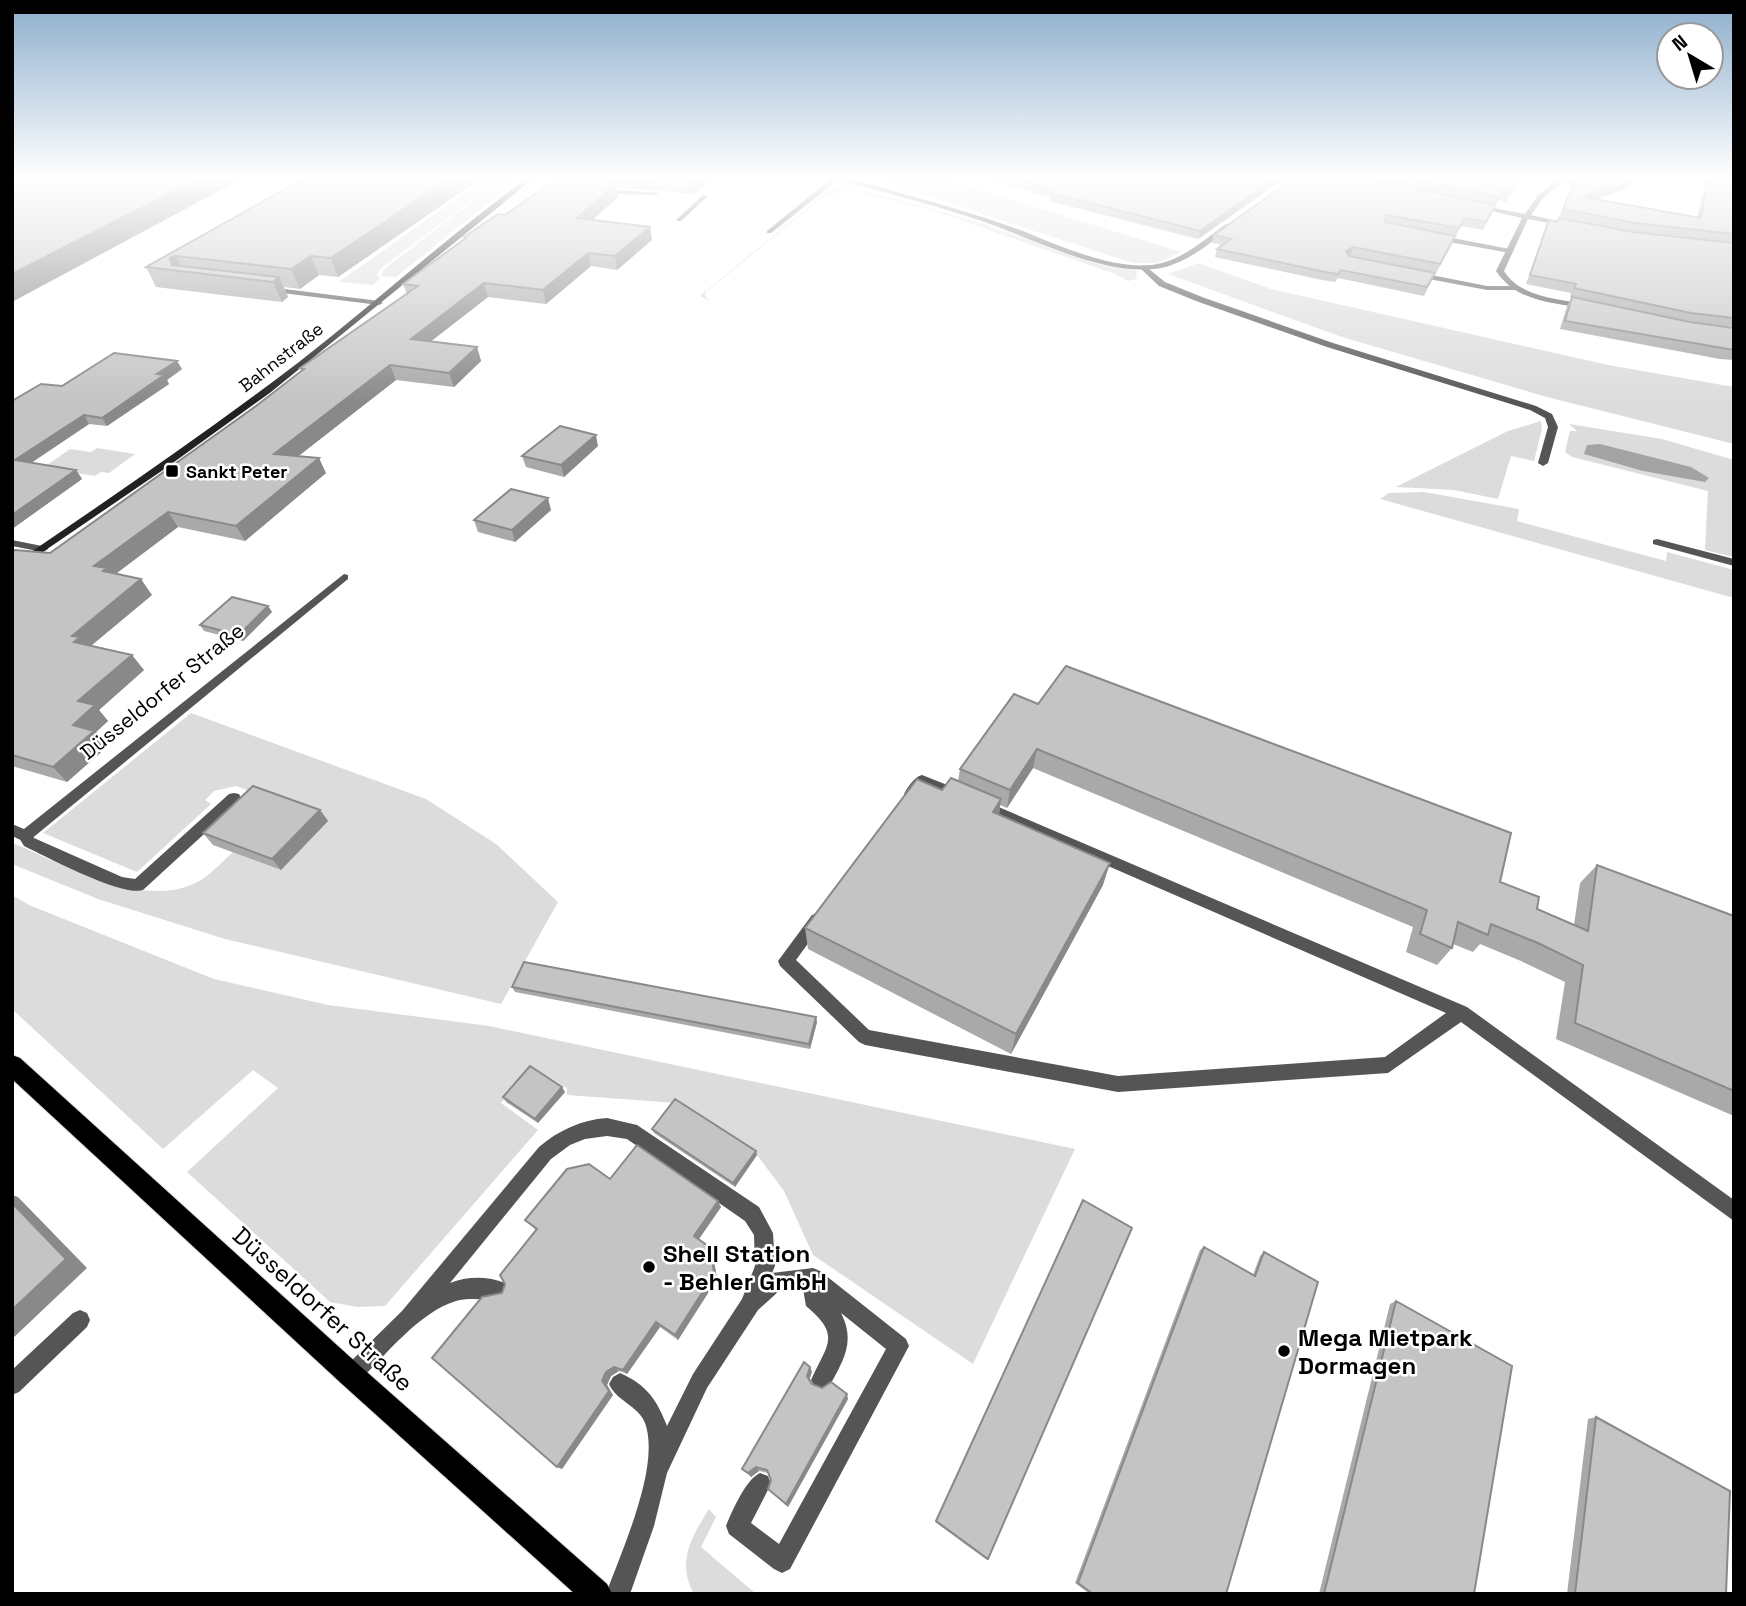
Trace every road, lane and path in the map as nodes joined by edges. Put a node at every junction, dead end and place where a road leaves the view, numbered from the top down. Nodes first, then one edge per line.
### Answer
1 (436, 253) edge
2 (1079, 253) edge
3 (1189, 253) edge
4 (1509, 253) edge
5 (1144, 267) junction
6 (1400, 270) edge
7 (255, 288) edge
8 (1515, 288) junction
9 (379, 303) junction
10 (1592, 307) edge
11 (1543, 463) dead end
12 (1657, 542) dead end
13 (12, 543) edge
14 (43, 549) junction
15 (1734, 563) edge
16 (12, 570) edge
17 (344, 577) dead end
18 (234, 798) dead end
19 (898, 812) edge
20 (18, 833) edge
21 (826, 908) edge
22 (1461, 1012) junction
23 (12, 1065) edge
24 (1734, 1212) edge
25 (813, 1278) junction
26 (498, 1290) edge
27 (750, 1305) junction
28 (410, 1316) junction
29 (80, 1320) dead end
30 (351, 1376) junction
31 (822, 1380) dead end
32 (620, 1384) edge
33 (12, 1385) edge
34 (658, 1469) junction
35 (760, 1484) edge
36 (597, 1594) edge
37 (618, 1594) edge

1 - 9 street, Bahnstraße
2 - 5 street
3 - 5 street
4 - 8 street
5 - 11 street
6 - 8 street
7 - 9 street
8 - 10 street
9 - 14 street, Bahnstraße
12 - 15 street
13 - 14 street
14 - 16 street, Bahnstraße
17 - 20 street, Düsseldorfer Straße
18 - 20 street
19 - 22 street
21 - 22 street
22 - 24 street
23 - 30 main road, Düsseldorfer Straße
25 - 27 street
25 - 31 street
25 - 35 street
26 - 28 street
27 - 28 street
27 - 34 street
28 - 30 street
29 - 33 street
30 - 36 main road, Düsseldorfer Straße
32 - 34 street
34 - 37 street

